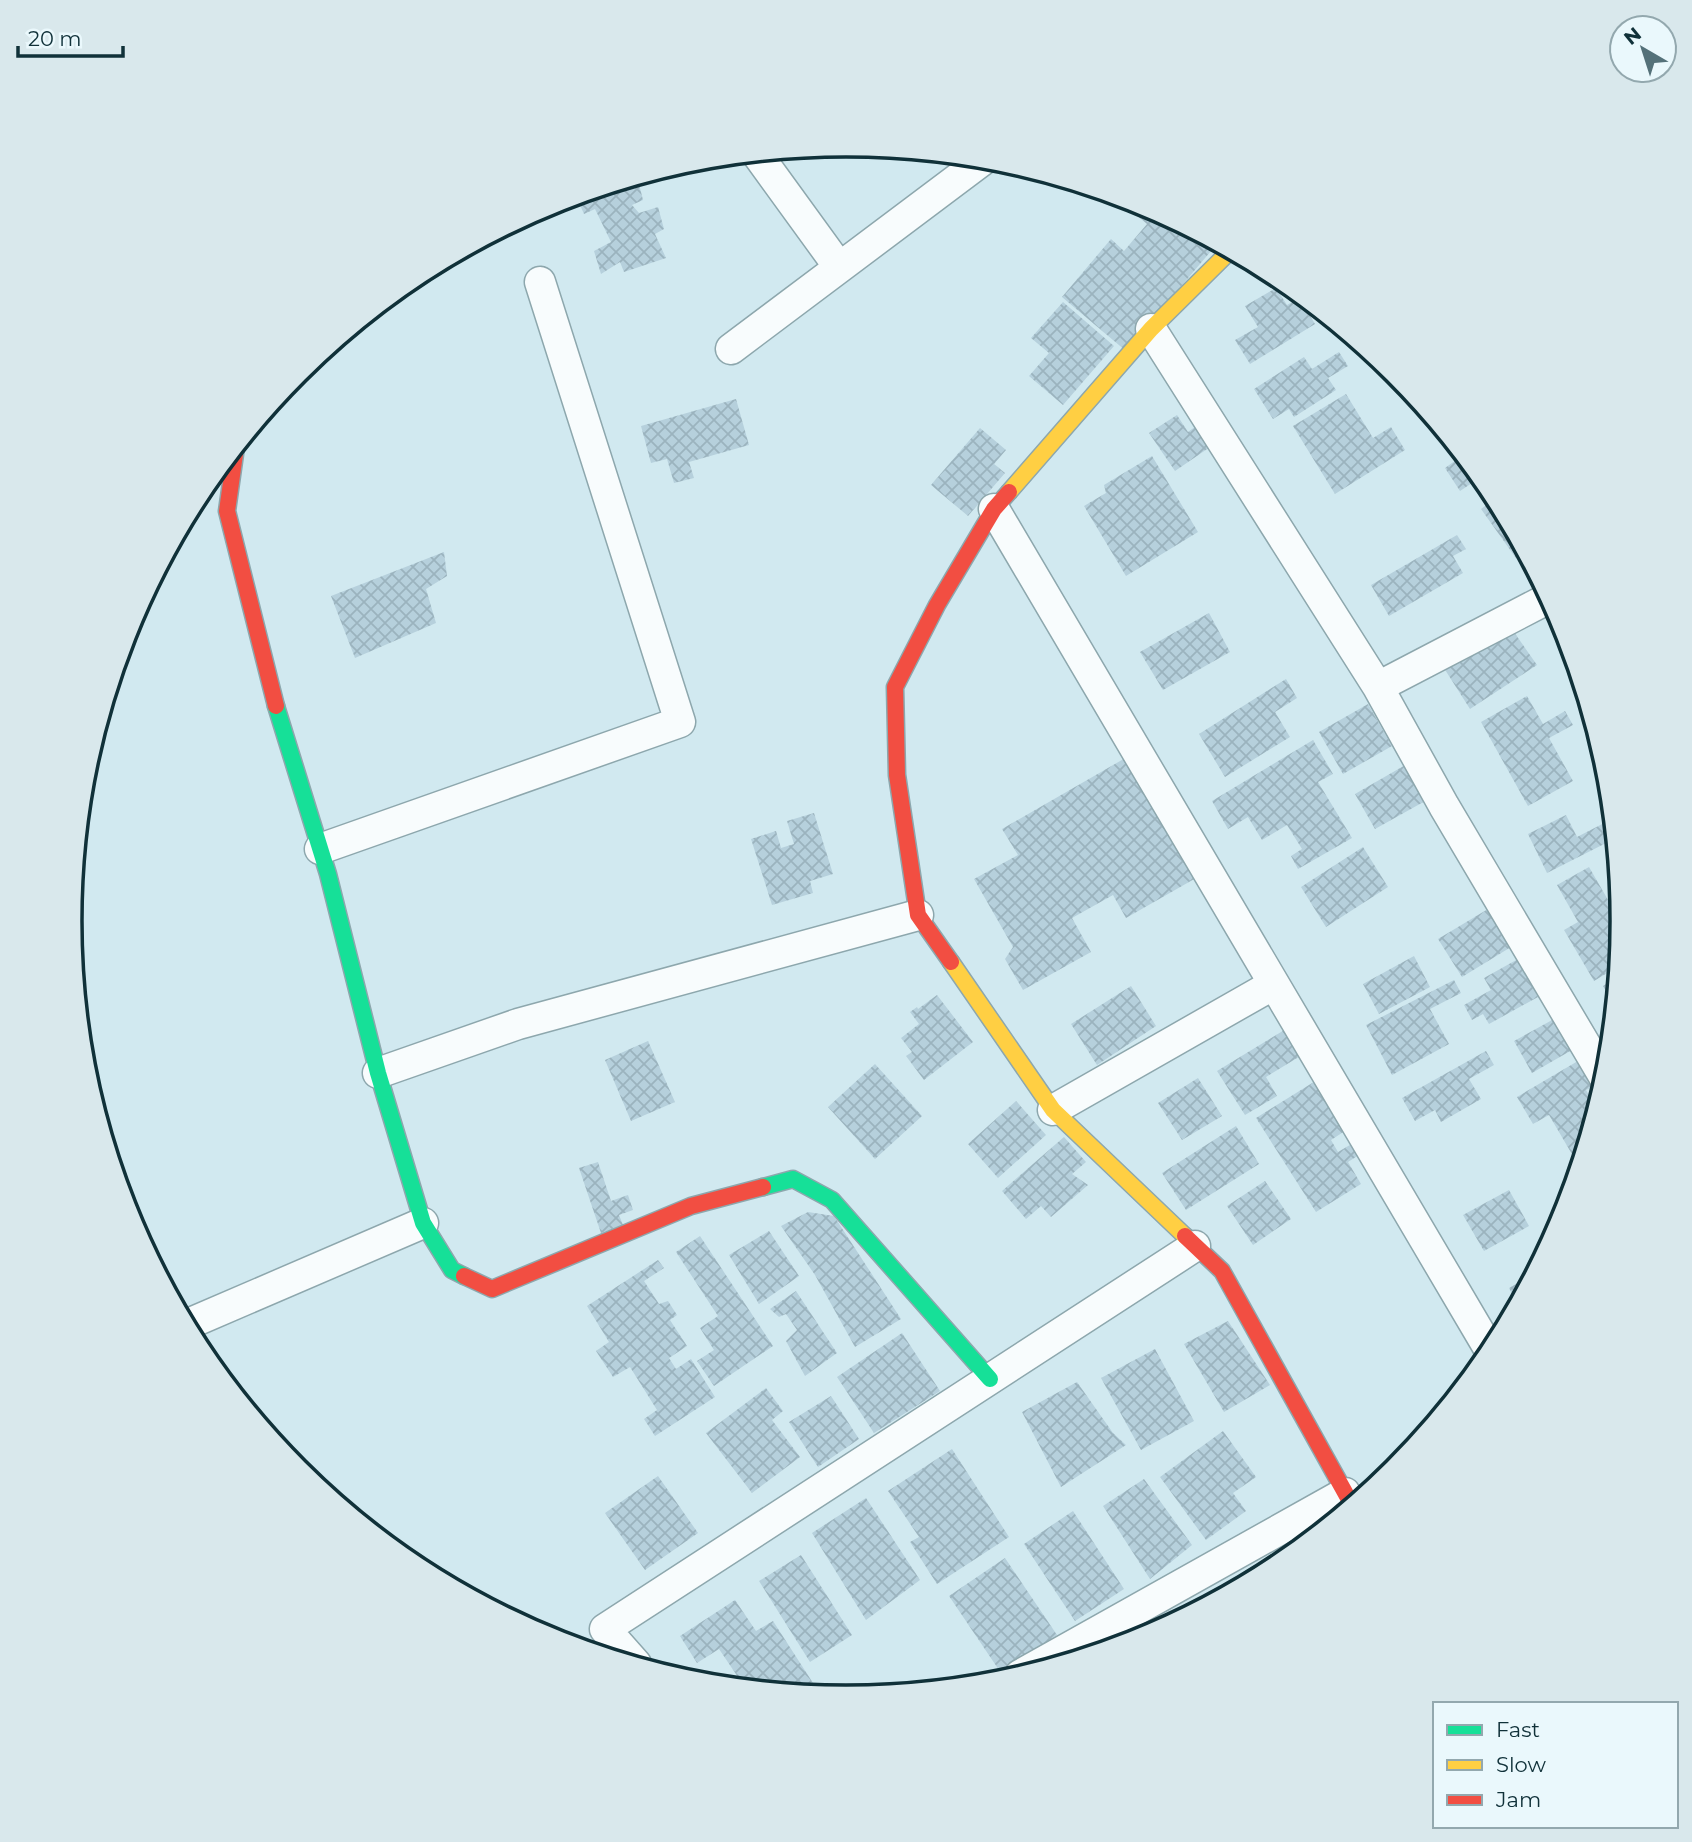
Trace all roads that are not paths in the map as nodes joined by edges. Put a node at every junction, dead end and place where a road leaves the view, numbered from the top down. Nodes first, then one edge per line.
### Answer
1 (763, 162) edge
2 (972, 168) edge
3 (1223, 258) edge
4 (839, 267) junction
5 (540, 282) dead end
6 (1151, 329) junction
7 (731, 349) dead end
8 (233, 465) edge
9 (994, 509) junction
10 (1540, 603) edge
11 (1378, 687) junction
12 (320, 849) junction
13 (918, 915) junction
14 (1274, 984) junction
15 (1596, 1063) edge
16 (378, 1073) junction
17 (1054, 1110) junction
18 (423, 1223) junction
19 (1195, 1246) junction
20 (196, 1321) edge
21 (1484, 1340) edge
22 (990, 1379) junction
23 (1348, 1497) edge
24 (1338, 1505) edge
25 (625, 1652) edge
26 (1059, 1654) edge

1 - 4 street
2 - 4 street
3 - 6 street
4 - 7 street
5 - 12 street
6 - 9 street
6 - 11 street
8 - 12 street
9 - 13 street
9 - 14 street
10 - 11 street
11 - 15 street
12 - 16 street
13 - 16 street
13 - 17 street
14 - 17 street
14 - 21 street
16 - 18 street
17 - 19 street
18 - 20 street
18 - 22 street
19 - 22 street
19 - 23 street
22 - 25 street
24 - 26 street

